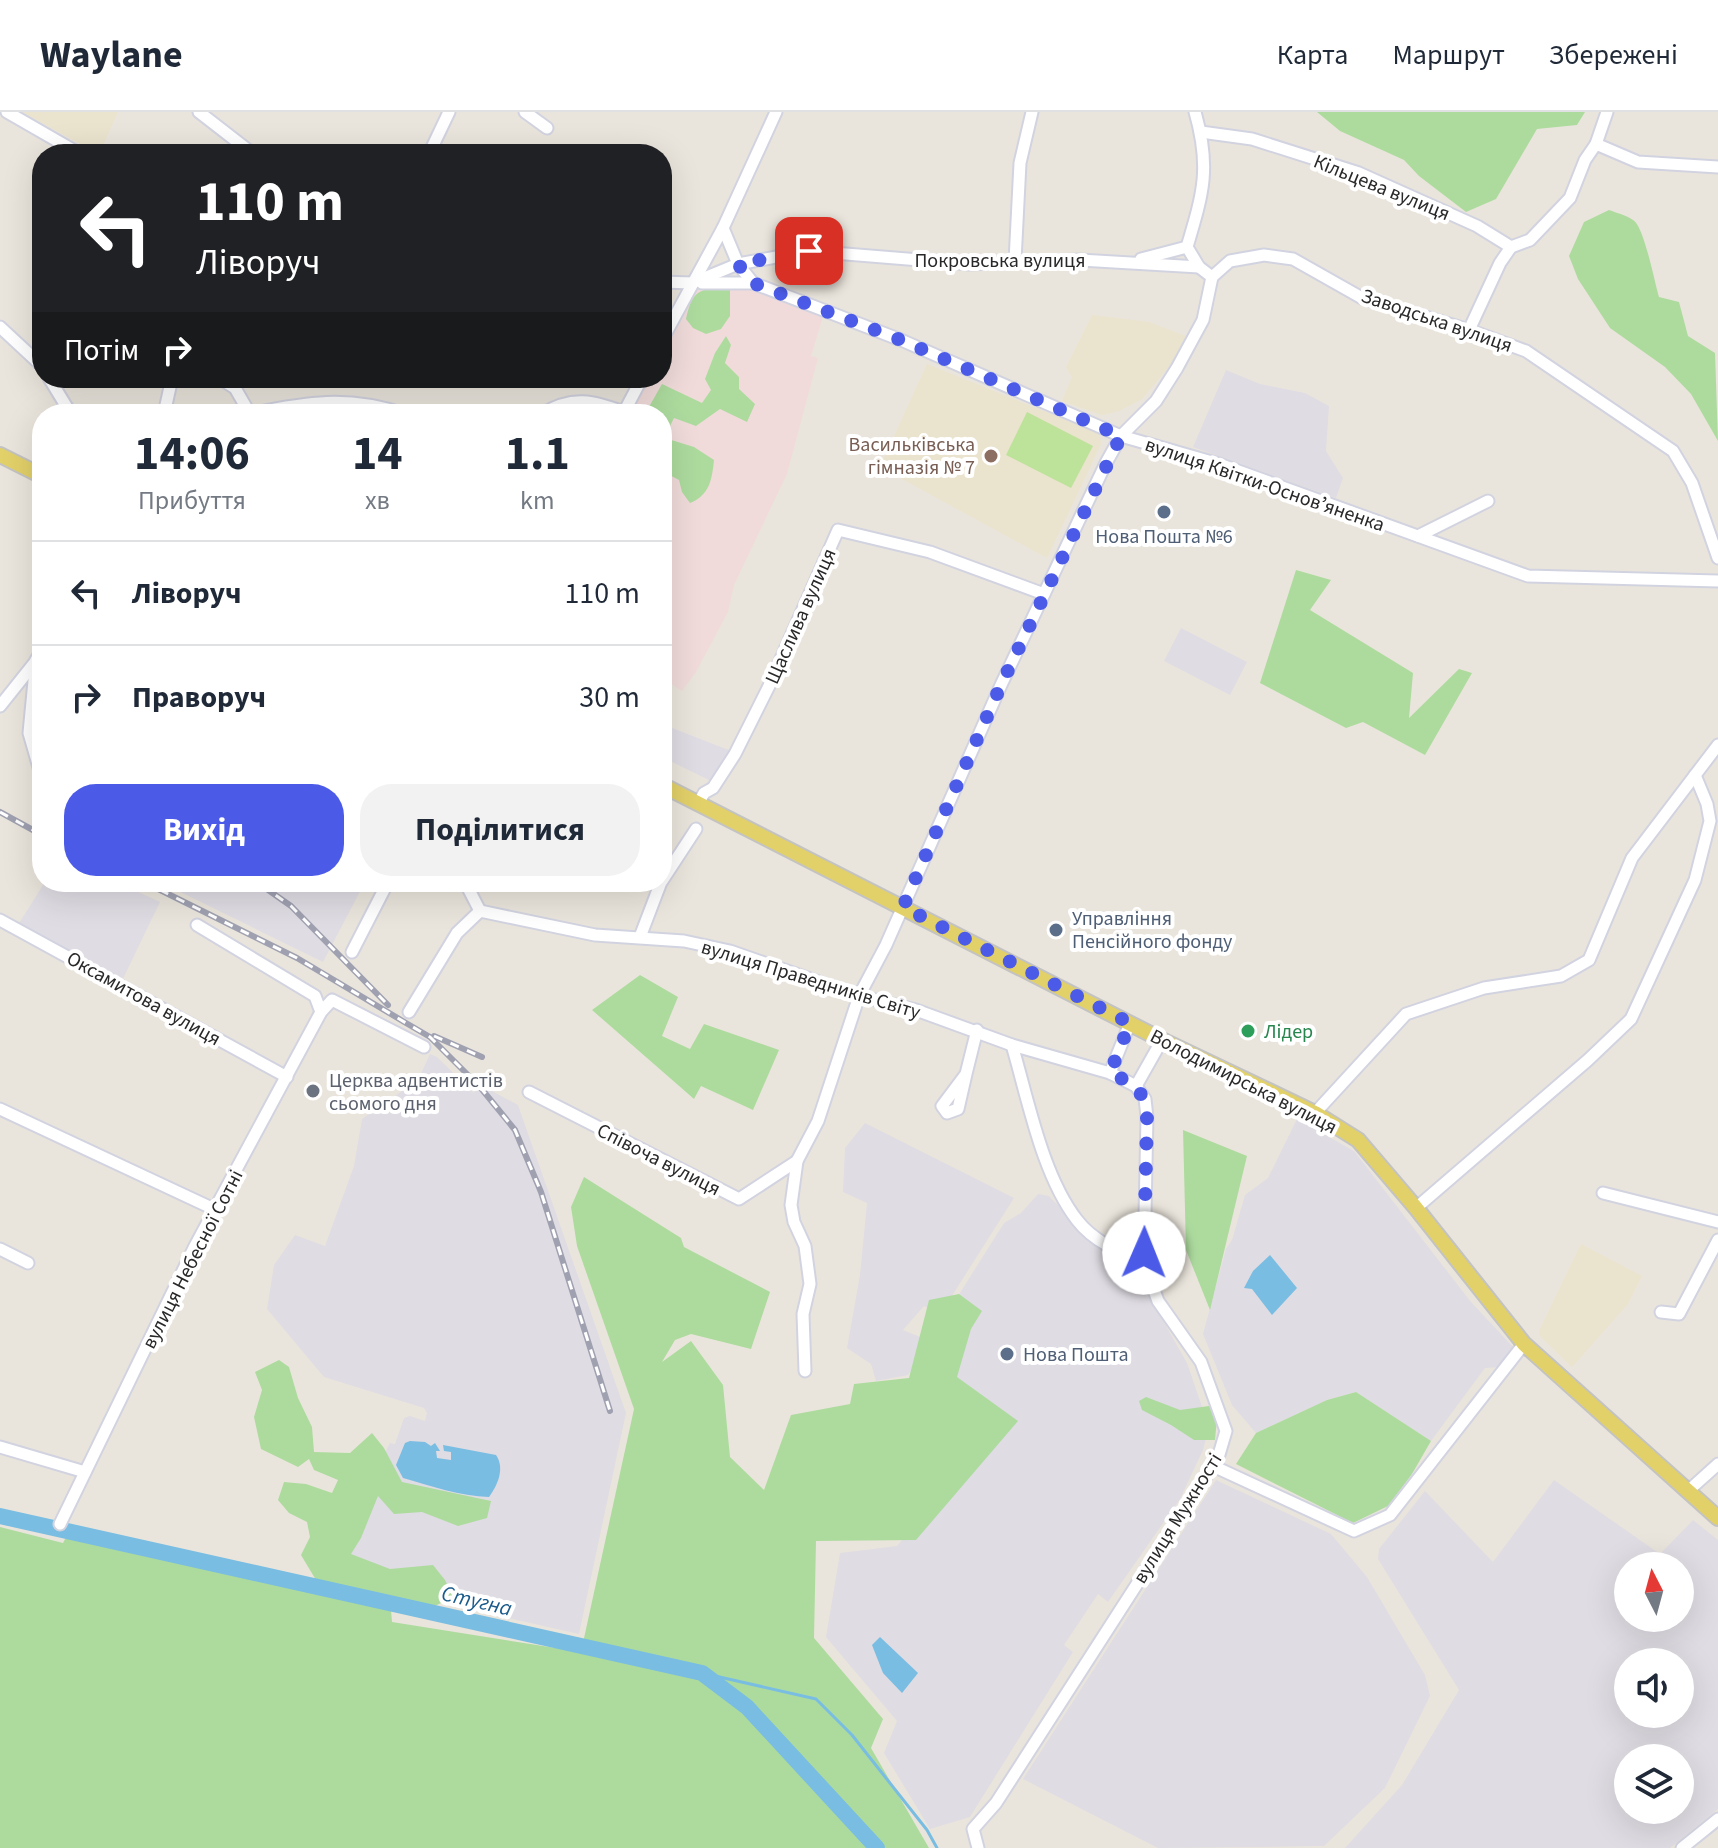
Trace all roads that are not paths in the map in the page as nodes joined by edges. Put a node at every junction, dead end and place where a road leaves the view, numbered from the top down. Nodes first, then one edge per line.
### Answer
1 (7, 112) edge
2 (199, 112) edge
3 (449, 112) edge
4 (525, 112) edge
5 (776, 112) edge
6 (1032, 112) edge
7 (1195, 112) edge
8 (1607, 112) edge
9 (547, 128) dead end
10 (1201, 132) junction
11 (63, 144) edge
12 (240, 144) edge
13 (434, 144) edge
14 (1596, 144) junction
15 (1718, 167) edge
16 (723, 228) junction
17 (1187, 247) junction
18 (1511, 247) junction
19 (1015, 261) junction
20 (1130, 262) junction
21 (738, 264) junction
22 (1199, 267) junction
23 (1212, 277) junction
24 (672, 282) edge
25 (692, 283) junction
26 (753, 283) junction
27 (672, 321) edge
28 (0, 327) edge
29 (1469, 330) junction
30 (32, 357) edge
31 (298, 404) edge
32 (356, 404) edge
33 (566, 404) edge
34 (597, 404) edge
35 (1121, 436) junction
36 (0, 455) edge
37 (32, 471) edge
38 (1488, 501) dead end
39 (1418, 536) junction
40 (1718, 558) edge
41 (1717, 578) edge
42 (1044, 594) junction
43 (32, 664) edge
44 (0, 706) edge
45 (32, 710) edge
46 (32, 743) edge
47 (1718, 745) edge
48 (1695, 775) junction
49 (1701, 788) junction
50 (672, 790) edge
51 (698, 804) junction
52 (1718, 804) edge
53 (696, 829) dead end
54 (672, 866) edge
55 (383, 892) edge
56 (470, 892) edge
57 (658, 892) edge
58 (903, 907) junction
59 (480, 911) junction
60 (0, 920) edge
61 (197, 925) dead end
62 (640, 937) junction
63 (352, 952) dead end
64 (859, 996) junction
65 (321, 1012) junction
66 (409, 1012) dead end
67 (1130, 1023) junction
68 (977, 1030) junction
69 (1162, 1040) junction
70 (1012, 1045) junction
71 (424, 1047) dead end
72 (1110, 1073) junction
73 (966, 1074) dead end
74 (287, 1077) junction
75 (1136, 1086) junction
76 (529, 1092) dead end
77 (0, 1109) edge
78 (1315, 1113) junction
79 (797, 1161) junction
80 (1603, 1193) dead end
81 (1416, 1208) junction
82 (216, 1210) junction
83 (1718, 1222) edge
84 (1718, 1240) edge
85 (0, 1249) edge
86 (28, 1263) dead end
87 (1144, 1263) junction
88 (1661, 1312) dead end
89 (1524, 1344) junction
90 (805, 1371) dead end
91 (0, 1447) edge
92 (1718, 1464) edge
93 (1213, 1466) junction
94 (85, 1472) junction
95 (1688, 1491) junction
96 (1718, 1518) edge
97 (60, 1524) dead end
98 (1718, 1819) edge
99 (1685, 1847) edge
100 (979, 1848) edge

1 - 11 street
2 - 12 street
3 - 13 street
4 - 9 street
5 - 16 street
6 - 19 street
7 - 10 street
8 - 14 street
10 - 17 street
10 - 18 street, Кільцева вулиця
14 - 15 street
14 - 18 street
16 - 21 street
16 - 25 street
17 - 20 street
17 - 22 street
18 - 29 street
19 - 20 street, Покровська вулиця
19 - 21 street, Покровська вулиця
20 - 22 street, Покровська вулиця
21 - 25 street, Покровська вулиця
21 - 26 street
22 - 23 street
23 - 29 street, Заводська вулиця
23 - 35 street
24 - 25 street, Покровська вулиця
25 - 26 street
25 - 27 street
26 - 35 street, вулиця Квітки-Основʼяненка
28 - 30 street
29 - 40 street, Заводська вулиця
31 - 32 street
33 - 34 street
35 - 39 street, вулиця Квітки-Основʼяненка
35 - 42 street
36 - 37 main road
38 - 39 street
39 - 41 street, вулиця Квітки-Основʼяненка
42 - 51 street, Щаслива вулиця
42 - 58 street
43 - 44 street
45 - 46 street
47 - 48 street
48 - 49 street
48 - 78 street
49 - 52 street
49 - 81 street
50 - 51 main road, Володимирська вулиця
51 - 58 main road, Володимирська вулиця
53 - 54 street
55 - 63 street
56 - 59 street
57 - 62 street
58 - 64 street, Співоча вулиця
58 - 67 main road, Володимирська вулиця
59 - 62 street, вулиця Праведників Світу
59 - 66 street
60 - 74 street, Оксамитова вулиця
61 - 65 street
62 - 64 street, вулиця Праведників Світу
64 - 68 street, вулиця Праведників Світу
64 - 79 street, Співоча вулиця
65 - 71 street, вулиця Небесної Сотні
65 - 74 street, вулиця Небесної Сотні
67 - 69 main road, Володимирська вулиця
67 - 72 street
68 - 70 street, вулиця Праведників Світу
68 - 73 street
69 - 75 street
69 - 78 main road, Володимирська вулиця
70 - 72 street, вулиця Праведників Світу
70 - 87 street
72 - 75 street, вулиця Праведників Світу
74 - 82 street, вулиця Небесної Сотні
75 - 87 street, вулиця Мужності
76 - 79 street, Співоча вулиця
77 - 82 street
78 - 81 main road, Володимирська вулиця
79 - 90 street
80 - 83 street
81 - 89 main road, Володимирська вулиця
82 - 94 street, вулиця Небесної Сотні
84 - 88 street
85 - 86 street
87 - 93 street, вулиця Мужності
89 - 93 street
89 - 95 main road, Володимирська вулиця
91 - 94 street
92 - 95 street
93 - 100 street, вулиця Мужності
94 - 97 street, вулиця Небесної Сотні
95 - 96 main road, Володимирська вулиця
98 - 99 street

